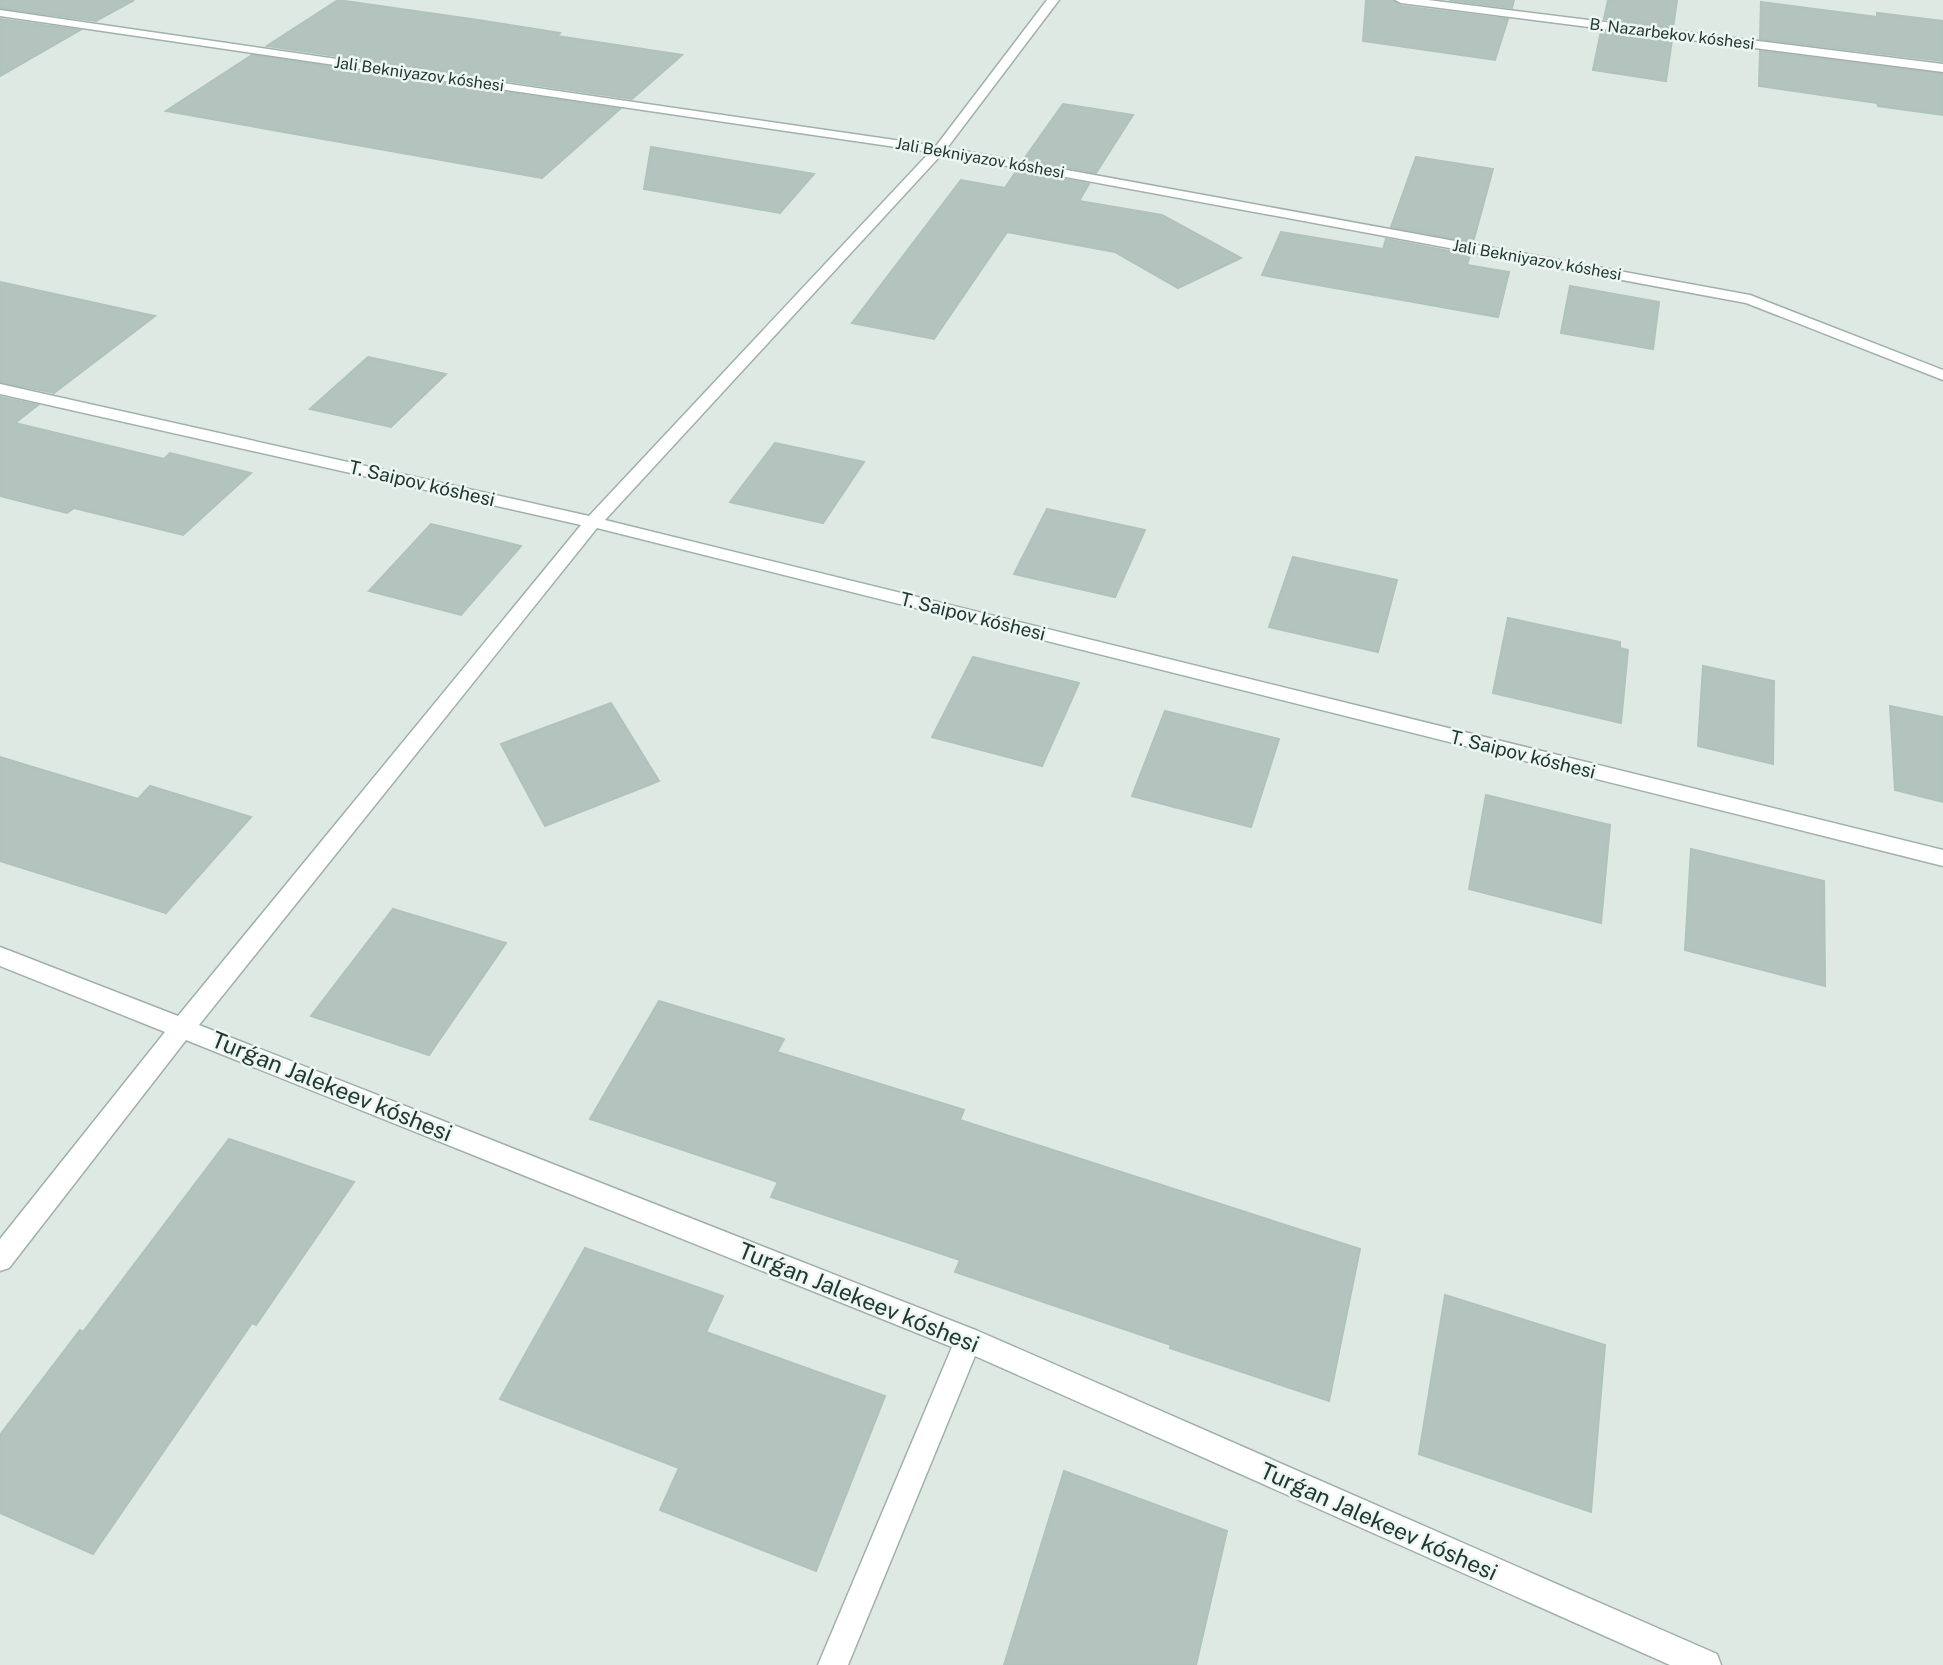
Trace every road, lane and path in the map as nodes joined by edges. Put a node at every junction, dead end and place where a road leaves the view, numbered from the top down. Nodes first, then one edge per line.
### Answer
1 (1053, 0) edge
2 (1401, 0) edge
3 (0, 13) edge
4 (1943, 68) edge
5 (939, 150) junction
6 (1943, 375) edge
7 (0, 388) edge
8 (593, 522) junction
9 (1943, 858) edge
10 (0, 956) edge
11 (183, 1027) junction
12 (0, 1259) edge
13 (968, 1340) junction
14 (833, 1665) edge
15 (1706, 1665) edge

1 - 5 street
2 - 4 street, B. Nazarbekov kóshesi
3 - 5 street, Jali Bekniyazov kóshesi
5 - 6 street, Jali Bekniyazov kóshesi
5 - 8 street
7 - 8 street, T. Saipov kóshesi
8 - 9 street, T. Saipov kóshesi
8 - 11 street
10 - 11 street, Turǵan Jalekeev kóshesi
11 - 12 street
11 - 13 street, Turǵan Jalekeev kóshesi
13 - 14 street
13 - 15 street, Turǵan Jalekeev kóshesi

